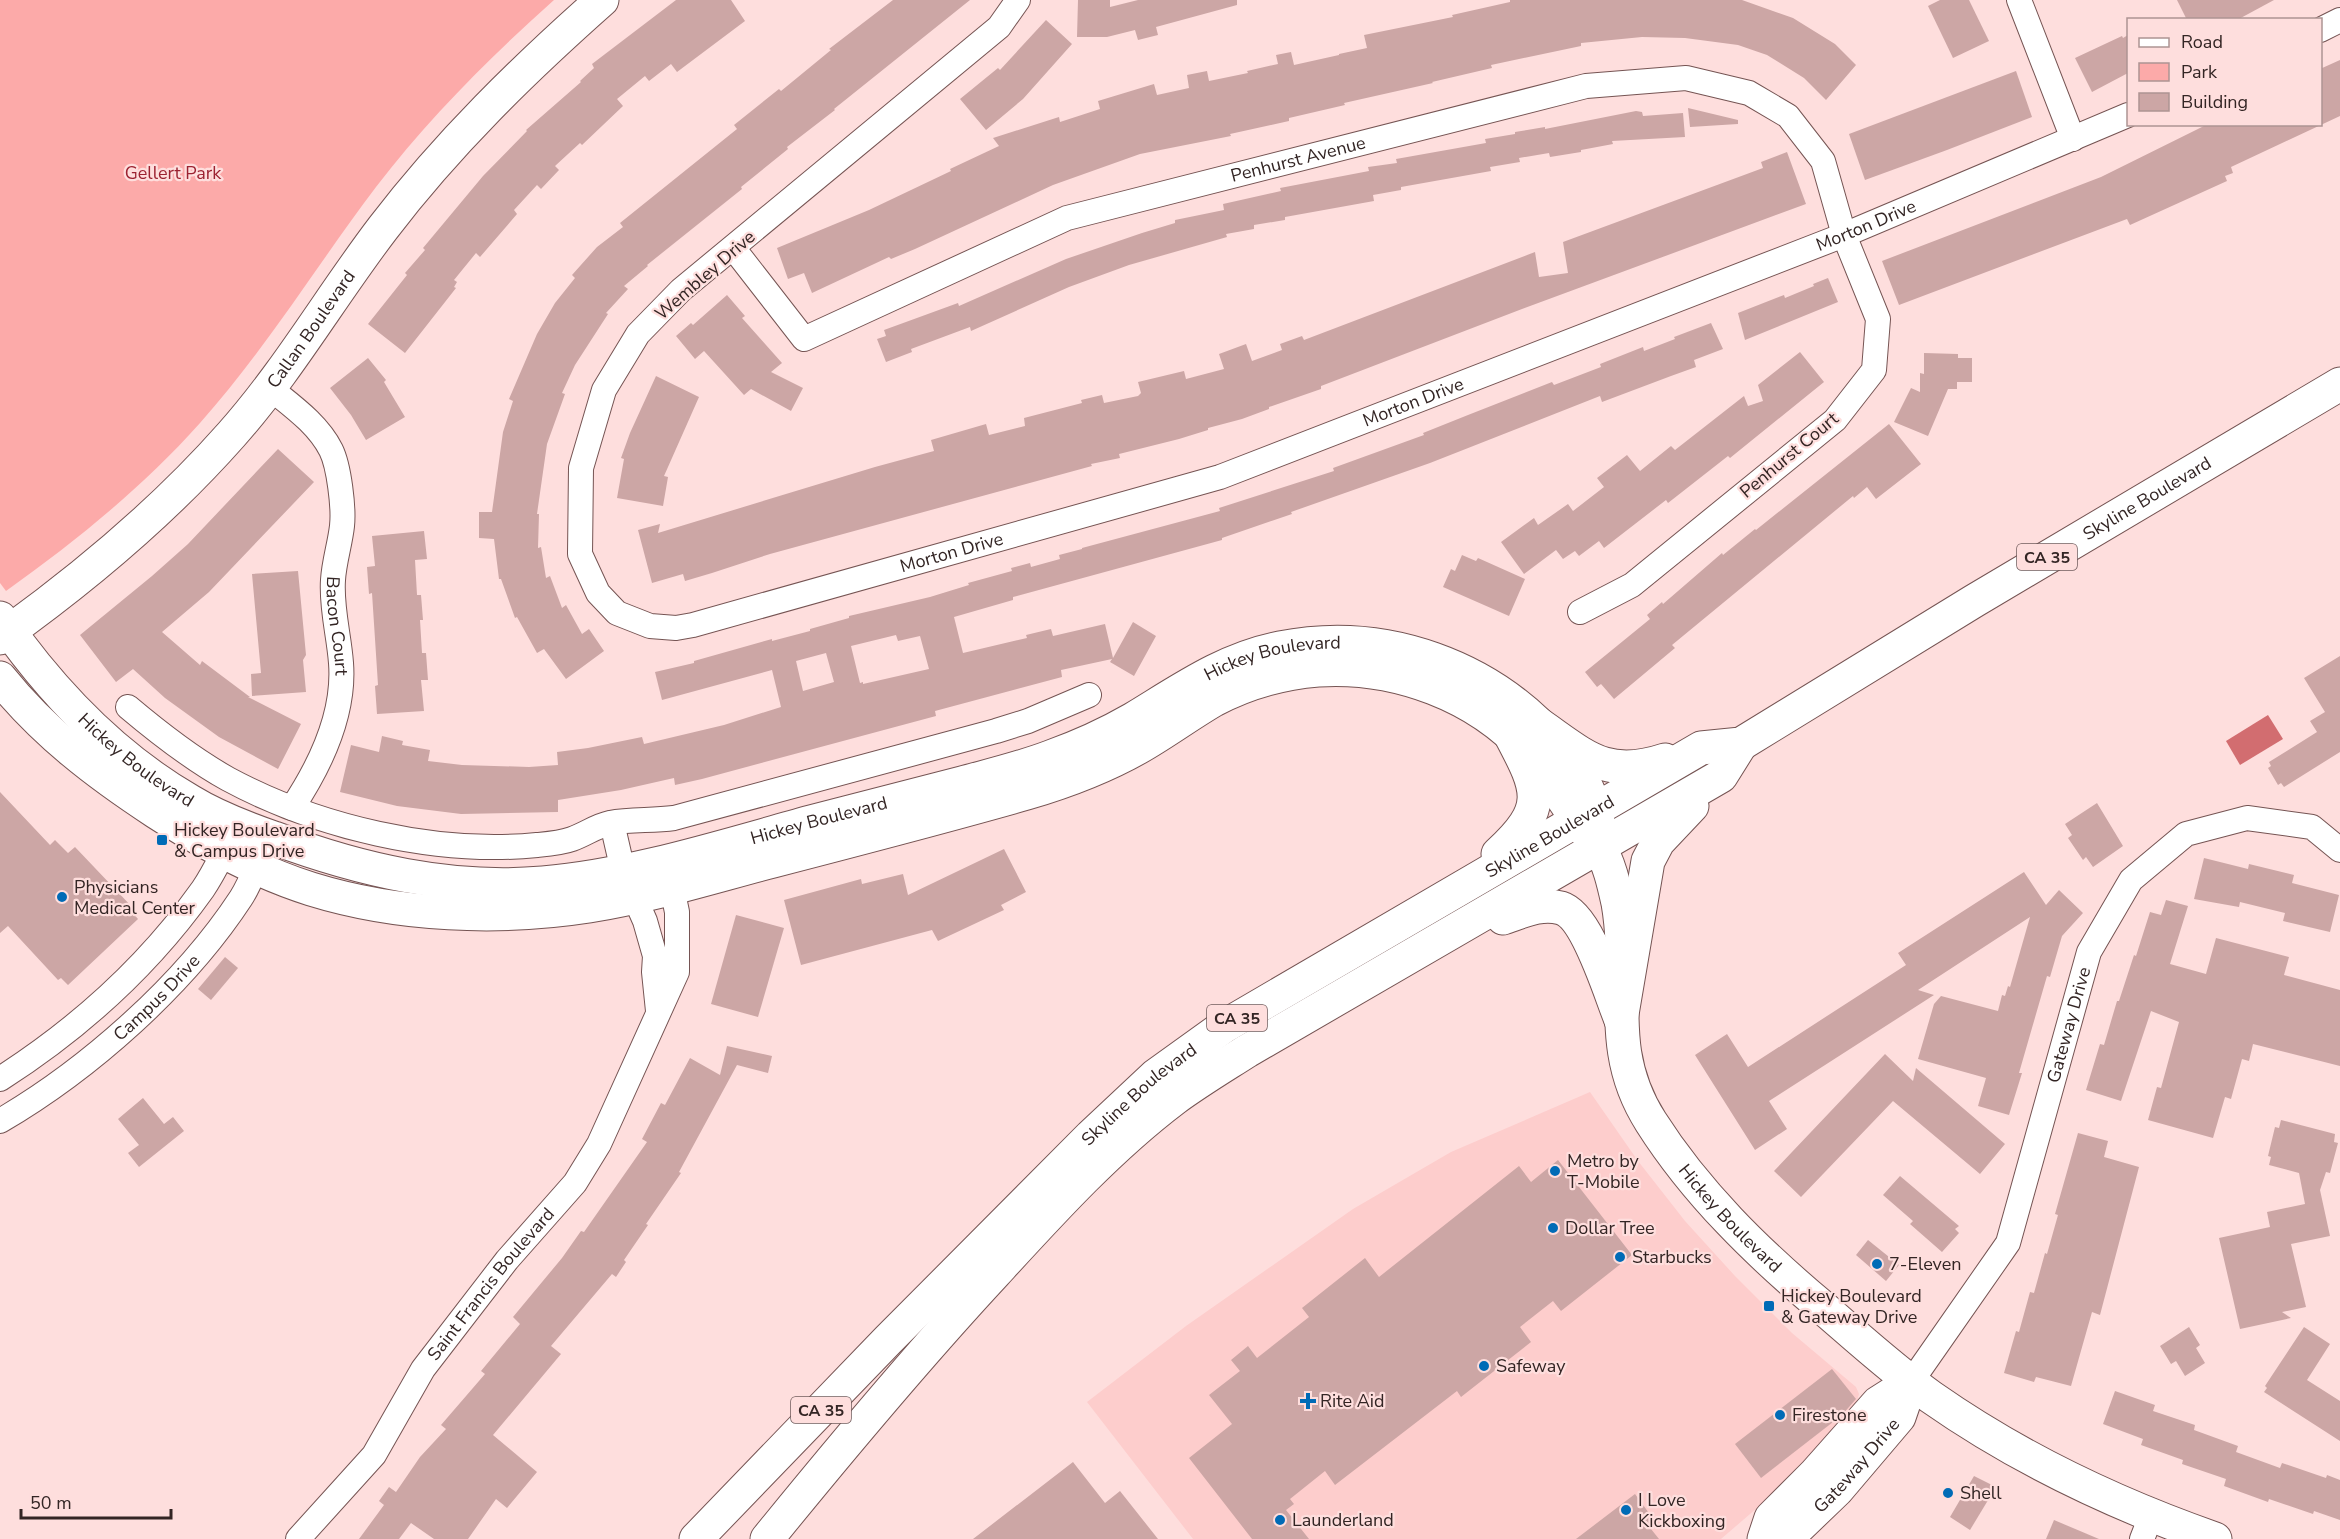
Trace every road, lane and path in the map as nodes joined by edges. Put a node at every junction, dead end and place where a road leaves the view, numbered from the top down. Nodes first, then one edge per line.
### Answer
1 (602, 0) edge
2 (1018, 0) edge
3 (2019, 0) edge
4 (2340, 20) edge
5 (2322, 29) edge
6 (2127, 115) edge
7 (2073, 139) junction
8 (1844, 235) junction
9 (734, 249) junction
10 (2340, 384) edge
11 (270, 388) junction
12 (1580, 612) dead end
13 (676, 628) joint
14 (3, 629) edge
15 (0, 678) edge
16 (1089, 696) dead end
17 (128, 707) dead end
18 (1524, 729) junction
19 (1741, 744) junction
20 (1701, 748) junction
21 (1721, 776) junction
22 (292, 808) junction
23 (1586, 815) junction
24 (612, 823) junction
25 (269, 836) junction
26 (231, 838) junction
27 (1599, 847) junction
28 (2340, 850) edge
29 (256, 868) junction
30 (629, 884) junction
31 (1465, 885) junction
32 (672, 888) junction
33 (1441, 939) junction
34 (658, 1011) junction
35 (1621, 1020) junction
36 (0, 1079) edge
37 (0, 1121) edge
38 (1911, 1382) junction
39 (2147, 1528) edge
40 (297, 1539) edge
41 (696, 1539) edge
42 (767, 1539) edge
43 (1764, 1539) edge
44 (1786, 1539) edge
45 (2215, 1539) edge

1 - 11 main road, Callan Boulevard
2 - 9 street, Wembley Drive
3 - 7 street
4 - 5 street
6 - 7 street, Morton Drive
7 - 8 street, Morton Drive
8 - 9 street, Penhurst Avenue
8 - 12 street, Penhurst Court
8 - 13 street, Morton Drive
9 - 13 street, Wembley Drive
10 - 19 main road, Skyline Boulevard / CA 35
11 - 14 main road, Callan Boulevard
11 - 22 street, Bacon Court
14 - 26 main road, Hickey Boulevard
15 - 26 main road, Hickey Boulevard
16 - 24 street, Hickey Boulevard
17 - 22 street, Hickey Boulevard
18 - 20 main road
18 - 23 main road, Hickey Boulevard
18 - 30 main road, Hickey Boulevard
18 - 31 main road
18 - 32 main road, Hickey Boulevard
19 - 20 main road, Skyline Boulevard / CA 35
19 - 21 main road, Skyline Boulevard / CA 35
20 - 23 main road, Skyline Boulevard / CA 35
21 - 27 main road, Skyline Boulevard / CA 35
21 - 35 main road
22 - 24 street, Hickey Boulevard
23 - 27 main road, Hickey Boulevard
23 - 31 main road, Skyline Boulevard / CA 35
24 - 30 street, Saint Francis Boulevard
25 - 26 main road, Hickey Boulevard
25 - 29 street, Campus Drive
25 - 30 main road, Hickey Boulevard
26 - 29 main road, Hickey Boulevard
26 - 36 street, Campus Drive
27 - 33 main road, Skyline Boulevard / CA 35
27 - 35 main road, Hickey Boulevard
28 - 38 street, Gateway Drive
29 - 30 main road, Hickey Boulevard
29 - 37 street, Campus Drive
30 - 32 main road, Hickey Boulevard
30 - 34 street, Saint Francis Boulevard
31 - 41 main road, Skyline Boulevard / CA 35
32 - 34 street, Saint Francis Boulevard
33 - 35 main road
33 - 42 main road, Skyline Boulevard / CA 35
34 - 40 street, Saint Francis Boulevard
35 - 38 main road, Hickey Boulevard
38 - 39 main road, Hickey Boulevard
38 - 43 main road, Gateway Drive
38 - 44 main road, Gateway Drive
39 - 45 main road, Hickey Boulevard

